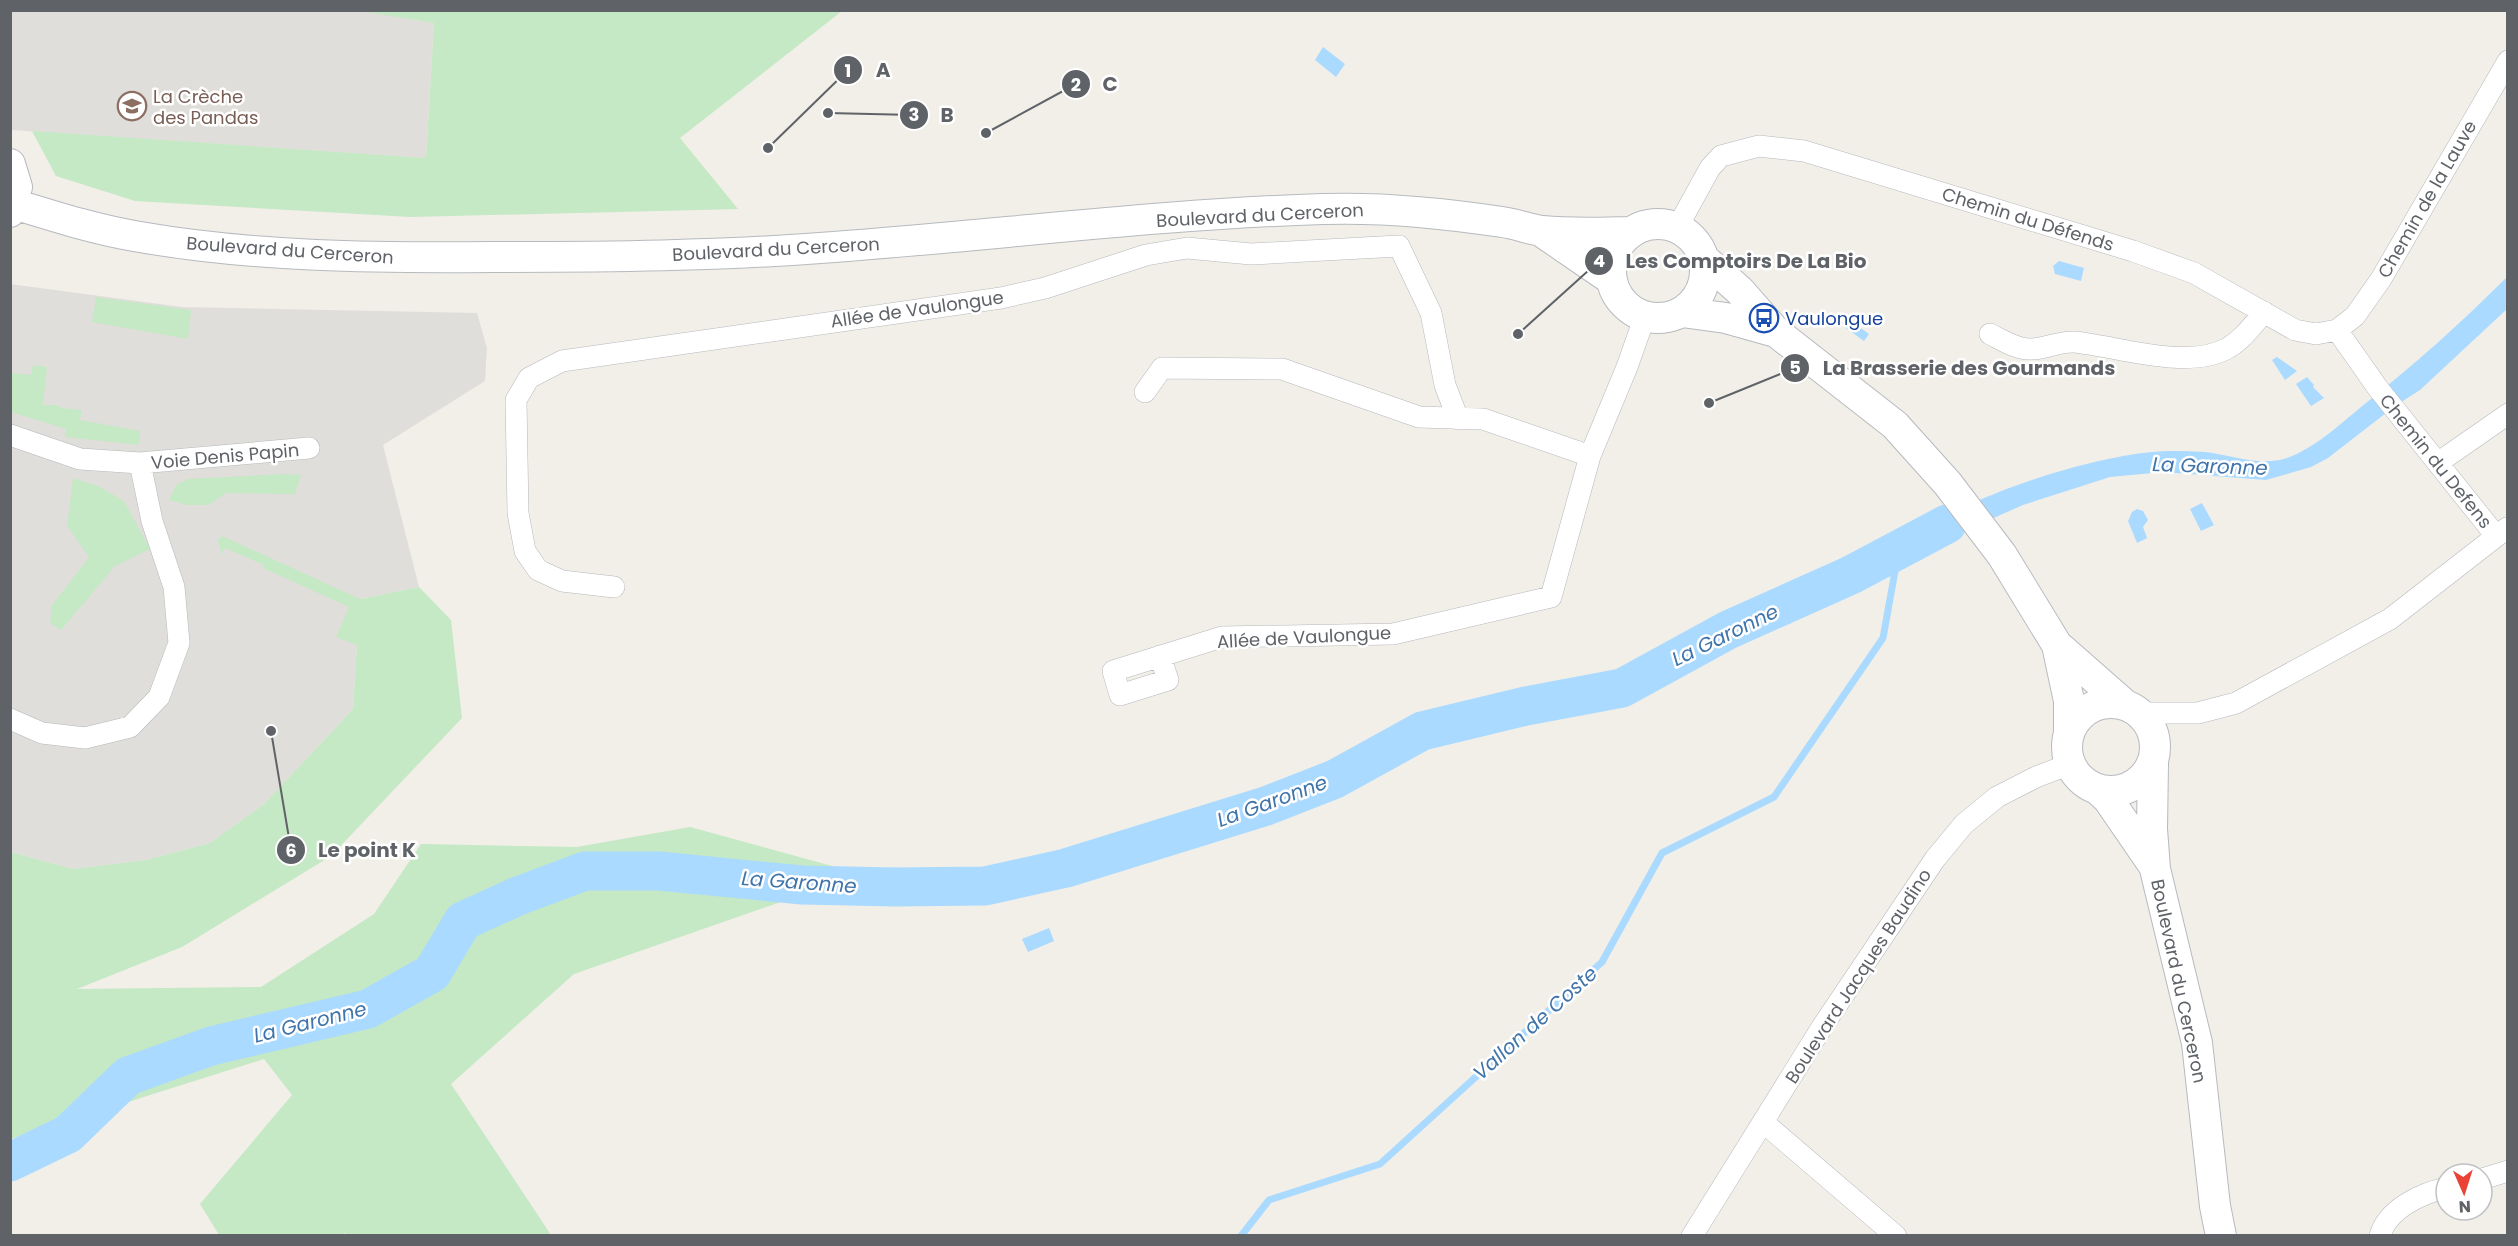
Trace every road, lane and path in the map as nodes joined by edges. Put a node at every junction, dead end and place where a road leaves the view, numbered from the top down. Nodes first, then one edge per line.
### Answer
1 (2508, 61) edge
2 (10, 164) edge
3 (12, 208) edge
4 (1677, 228) junction
5 (1540, 231) junction
6 (1632, 232) junction
7 (1704, 259) junction
8 (1612, 280) junction
9 (1682, 312) junction
10 (2264, 312) junction
11 (1645, 316) junction
12 (2337, 330) junction
13 (1776, 332) junction
14 (1990, 334) dead end
15 (1145, 392) dead end
16 (2508, 414) edge
17 (1458, 419) junction
18 (10, 435) edge
19 (309, 448) dead end
20 (1590, 456) junction
21 (2439, 462) junction
22 (140, 463) junction
23 (2502, 532) edge
24 (614, 587) dead end
25 (2057, 645) junction
26 (1160, 656) dead end
27 (2132, 708) junction
28 (10, 719) edge
29 (2069, 732) junction
30 (2153, 763) junction
31 (2070, 764) junction
32 (2097, 789) junction
33 (2156, 868) junction
34 (1763, 1122) junction
35 (2434, 1191) edge
36 (1692, 1236) edge
37 (1896, 1236) edge
38 (2221, 1236) edge
39 (2380, 1236) edge

1 - 12 street, Chemin de la Lauve
2 - 3 main road
3 - 5 main road, Boulevard du Cerceron
4 - 6 main road
4 - 7 main road
4 - 10 street, Chemin du Défends
5 - 6 main road, Boulevard du Cerceron
5 - 8 main road, Boulevard du Cerceron
6 - 8 main road
7 - 9 main road
7 - 13 main road
8 - 11 main road
9 - 11 main road
9 - 13 main road
10 - 12 street, Chemin du Défends
10 - 14 street
11 - 20 street, Allée de Vaulongue
12 - 21 street, Chemin du Defens
13 - 25 main road
15 - 17 street
16 - 21 street
17 - 20 street
17 - 24 street, Allée de Vaulongue
18 - 22 street, Voie Denis Papin
19 - 22 street, Voie Denis Papin
20 - 26 street, Allée de Vaulongue
21 - 23 street, Chemin du Defens
22 - 28 street, Voie Denis Papin
23 - 27 street
25 - 27 main road
25 - 29 main road
27 - 29 main road
27 - 30 main road
29 - 31 main road
30 - 32 main road
30 - 33 main road, Boulevard du Cerceron
31 - 32 main road
31 - 34 street, Boulevard Jacques Baudino
32 - 33 main road, Boulevard du Cerceron
33 - 38 main road, Boulevard du Cerceron
34 - 36 street, Boulevard Jacques Baudino
34 - 37 street
35 - 39 street

